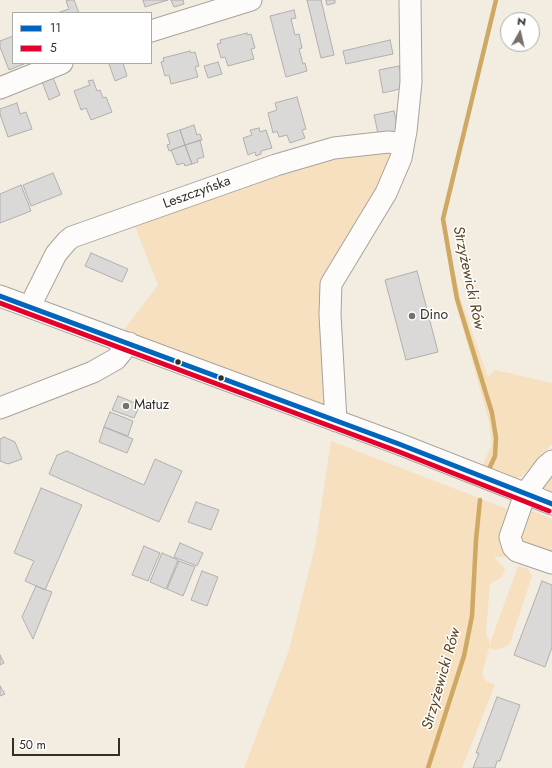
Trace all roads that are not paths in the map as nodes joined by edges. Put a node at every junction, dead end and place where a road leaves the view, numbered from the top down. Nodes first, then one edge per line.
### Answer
1 (251, 0) edge
2 (410, 0) edge
3 (152, 31) edge
4 (60, 64) edge
5 (0, 88) edge
6 (403, 144) junction
7 (0, 296) edge
8 (30, 306) junction
9 (129, 343) junction
10 (0, 408) edge
11 (336, 421) junction
12 (552, 461) edge
13 (525, 494) junction
14 (552, 504) edge
15 (552, 563) edge

1 - 3 street
2 - 6 street
4 - 5 street
6 - 8 street, Leszczyńska
6 - 11 street
7 - 8 street
8 - 9 street
9 - 10 street
9 - 11 street
11 - 13 street
12 - 13 street
13 - 14 street
13 - 15 street

